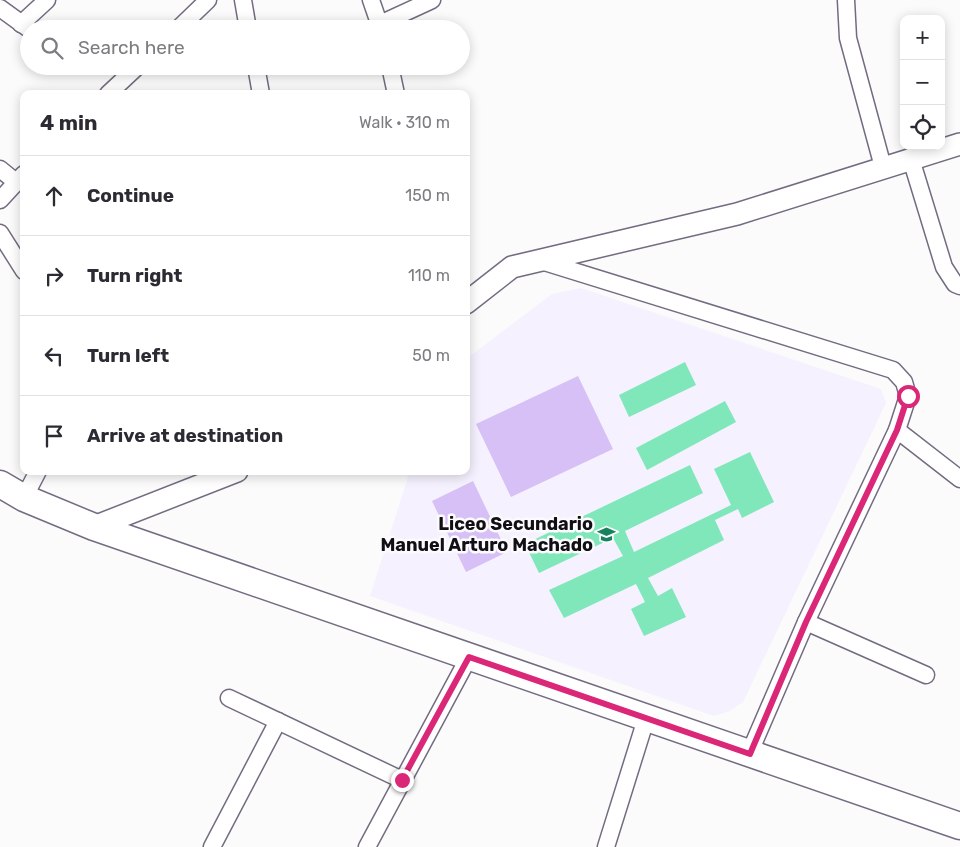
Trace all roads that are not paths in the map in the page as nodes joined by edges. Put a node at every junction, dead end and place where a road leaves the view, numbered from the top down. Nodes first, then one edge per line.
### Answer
1 (47, 0) edge
2 (208, 0) edge
3 (243, 0) edge
4 (371, 0) edge
5 (432, 0) edge
6 (846, 0) edge
7 (0, 8) edge
8 (31, 20) edge
9 (187, 20) edge
10 (246, 20) edge
11 (378, 20) edge
12 (392, 20) edge
13 (20, 23) edge
14 (128, 75) edge
15 (258, 75) edge
16 (392, 75) edge
17 (112, 90) edge
18 (260, 90) edge
19 (395, 90) edge
20 (960, 144) edge
21 (911, 159) junction
22 (883, 167) junction
23 (0, 169) edge
24 (20, 178) edge
25 (0, 200) edge
26 (0, 233) edge
27 (538, 260) junction
28 (20, 265) edge
29 (960, 286) edge
30 (470, 300) edge
31 (897, 430) junction
32 (36, 475) edge
33 (227, 475) edge
34 (960, 478) edge
35 (0, 484) edge
36 (24, 498) junction
37 (94, 527) junction
38 (806, 622) junction
39 (469, 657) junction
40 (926, 675) dead end
41 (229, 698) dead end
42 (646, 718) junction
43 (278, 721) junction
44 (750, 754) junction
45 (402, 780) junction
46 (958, 820) edge
47 (212, 847) edge
48 (367, 847) edge
49 (606, 847) edge

1 - 8 street
2 - 9 street
3 - 10 street
4 - 11 street
5 - 12 street
6 - 22 street
7 - 13 street
14 - 17 street
15 - 18 street
16 - 19 street
20 - 21 street
21 - 22 street
21 - 29 street
22 - 27 street
23 - 24 street
24 - 25 street
26 - 28 street
27 - 30 street
27 - 31 street
31 - 34 street
31 - 38 street
32 - 36 street
33 - 37 street
35 - 36 main road
36 - 37 main road
37 - 39 main road
38 - 40 street
38 - 44 street
39 - 42 main road
39 - 45 street
41 - 43 street
42 - 44 main road
42 - 49 street
43 - 45 street
43 - 47 street
44 - 46 main road
45 - 48 street

